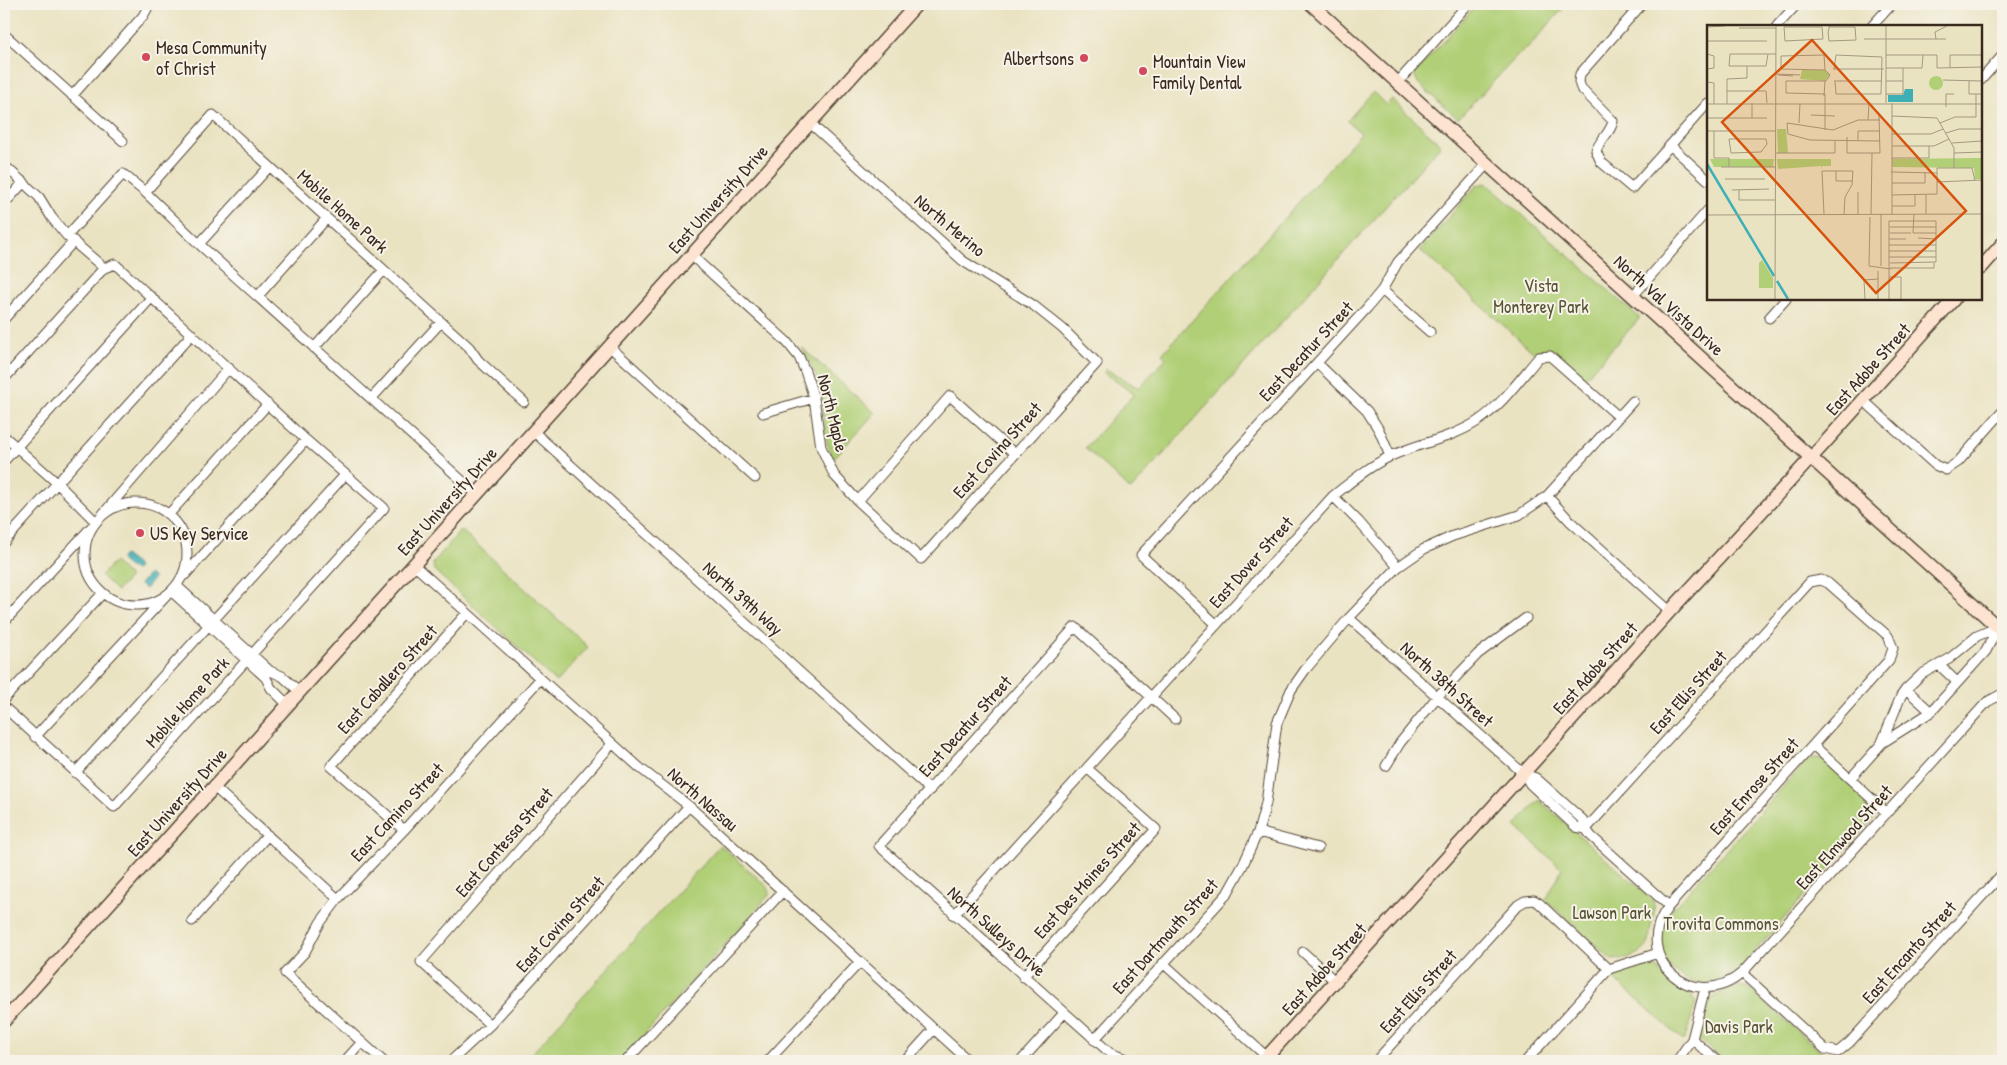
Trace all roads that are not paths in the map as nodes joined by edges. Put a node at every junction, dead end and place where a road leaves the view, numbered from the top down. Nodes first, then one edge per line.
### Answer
1 (147, 4) edge
2 (917, 4) edge
3 (1311, 4) edge
4 (1468, 4) edge
5 (1642, 4) edge
6 (1797, 4) edge
7 (1892, 4) edge
8 (1778, 25) edge
9 (1873, 25) edge
10 (4, 34) edge
11 (2003, 55) edge
12 (1982, 79) edge
13 (1398, 82) junction
14 (72, 96) junction
15 (1707, 104) edge
16 (810, 123) junction
17 (123, 141) dead end
18 (1670, 145) junction
19 (1488, 164) junction
20 (4, 165) edge
21 (269, 167) junction
22 (1707, 179) edge
23 (24, 182) junction
24 (145, 192) junction
25 (4, 204) edge
26 (1707, 211) edge
27 (327, 218) junction
28 (70, 238) junction
29 (2003, 243) edge
30 (199, 244) junction
31 (691, 255) junction
32 (1982, 267) edge
33 (104, 268) junction
34 (384, 270) junction
35 (1382, 290) junction
36 (258, 296) junction
37 (1633, 296) junction
38 (152, 297) junction
39 (1785, 300) edge
40 (1950, 300) edge
41 (1769, 318) dead end
42 (4, 319) edge
43 (441, 322) junction
44 (1430, 332) dead end
45 (192, 334) junction
46 (609, 346) junction
47 (314, 348) junction
48 (1097, 363) joint
49 (1317, 363) junction
50 (229, 368) junction
51 (4, 379) edge
52 (814, 398) junction
53 (371, 399) junction
54 (1863, 400) junction
55 (1633, 401) dead end
56 (524, 402) dead end
57 (268, 404) junction
58 (2003, 411) edge
59 (763, 413) dead end
60 (1619, 417) junction
61 (533, 431) junction
62 (4, 436) edge
63 (306, 440) junction
64 (16, 447) junction
65 (1015, 454) junction
66 (1390, 456) junction
67 (1811, 458) junction
68 (4, 461) edge
69 (346, 475) junction
70 (754, 478) dead end
71 (57, 483) junction
72 (477, 494) junction
73 (1333, 496) junction
74 (1547, 496) junction
75 (858, 501) junction
76 (169, 514) junction
77 (96, 522) junction
78 (4, 542) edge
79 (921, 559) joint
80 (414, 565) junction
81 (1398, 567) junction
82 (1817, 580) joint
83 (176, 585) junction
84 (103, 593) junction
85 (1670, 610) junction
86 (467, 613) junction
87 (1349, 618) junction
88 (1526, 618) dead end
89 (4, 622) edge
90 (211, 623) junction
91 (1216, 624) junction
92 (2000, 629) edge
93 (249, 657) junction
94 (1938, 665) junction
95 (540, 678) junction
96 (1957, 682) junction
97 (1906, 689) junction
98 (300, 692) junction
99 (2001, 696) edge
100 (1152, 697) junction
101 (1437, 698) junction
102 (4, 699) edge
103 (288, 705) junction
104 (4, 708) edge
105 (1931, 712) junction
106 (1175, 719) dead end
107 (35, 737) junction
108 (1882, 743) junction
109 (612, 744) junction
110 (1813, 745) junction
111 (1386, 766) dead end
112 (1088, 769) junction
113 (75, 773) junction
114 (1524, 774) junction
115 (1850, 779) junction
116 (214, 787) junction
117 (930, 790) junction
118 (689, 806) junction
119 (1887, 813) junction
120 (1586, 829) junction
121 (404, 830) junction
122 (1258, 832) junction
123 (268, 835) junction
124 (879, 846) joint
125 (1318, 848) dead end
126 (2003, 873) edge
127 (783, 891) junction
128 (338, 899) junction
129 (1668, 906) junction
130 (954, 915) junction
131 (192, 921) dead end
132 (1303, 952) dead end
133 (1658, 953) junction
134 (859, 963) junction
135 (1163, 963) junction
136 (1609, 969) junction
137 (1742, 973) junction
138 (1671, 975) joint
139 (1023, 976) junction
140 (1336, 982) junction
141 (1705, 988) junction
142 (1064, 1013) junction
143 (4, 1021) edge
144 (490, 1025) junction
145 (934, 1029) junction
146 (1692, 1039) junction
147 (1094, 1040) junction
148 (362, 1042) junction
149 (2003, 1058) edge
150 (1265, 1059) edge
151 (344, 1061) edge
152 (383, 1061) edge
153 (451, 1061) edge
154 (626, 1061) edge
155 (768, 1061) edge
156 (905, 1061) edge
157 (969, 1061) edge
158 (1021, 1061) edge
159 (1132, 1061) edge
160 (1376, 1061) edge
161 (1526, 1061) edge
162 (1677, 1061) edge
163 (1717, 1061) edge
164 (2001, 1061) edge

1 - 14 street
2 - 16 main road, East University Drive
3 - 13 main road, North Val Vista Drive
4 - 13 street
5 - 18 street
6 - 8 street
7 - 9 street
10 - 14 street
11 - 12 street
13 - 19 main road, North Val Vista Drive
14 - 17 street
15 - 18 street
16 - 31 main road, East University Drive
16 - 48 street, North Merino
18 - 22 street
19 - 35 street, East Decatur Street
19 - 37 main road, North Val Vista Drive
20 - 23 street
21 - 24 street, Mobile Home Park
21 - 27 street, Mobile Home Park
21 - 30 street
23 - 25 street
23 - 28 street
24 - 28 street
24 - 30 street
26 - 37 street
27 - 34 street, Mobile Home Park
27 - 36 street
28 - 33 street
28 - 42 street
29 - 32 main road
30 - 36 street
31 - 46 main road, East University Drive
31 - 52 street, North Maple
33 - 38 street
33 - 51 street
34 - 43 street, Mobile Home Park
34 - 47 street
35 - 44 street
35 - 49 street, East Decatur Street
36 - 47 street
37 - 67 main road, North Val Vista Drive
38 - 45 street
38 - 64 street
39 - 41 street
40 - 54 main road, East Adobe Street
43 - 53 street
43 - 56 street, Mobile Home Park
45 - 50 street
45 - 71 street
46 - 61 main road, East University Drive
46 - 70 street
47 - 53 street
48 - 65 street, East Covina Street
49 - 66 street
49 - 91 street, East Decatur Street
50 - 57 street
50 - 77 street
52 - 59 street
52 - 75 street, North Maple
53 - 72 street
54 - 58 street
54 - 67 main road, East Adobe Street
55 - 60 street, East Dartmouth Street
57 - 63 street
57 - 76 street
60 - 66 street, East Dover Street
60 - 74 street, East Dartmouth Street
61 - 72 main road, East University Drive
61 - 117 street, North 39th Way
62 - 64 street
63 - 69 street
63 - 83 street
64 - 68 street
64 - 71 street
65 - 75 street
65 - 79 street, East Covina Street
66 - 73 street, East Dover Street
67 - 85 main road, East Adobe Street
67 - 92 main road, North Val Vista Drive
69 - 90 street
69 - 93 street, Mobile Home Park
71 - 77 street
71 - 78 street
72 - 80 main road, East University Drive
73 - 81 street
73 - 91 street, East Dover Street
74 - 81 street, East Dartmouth Street
74 - 85 street
75 - 79 street, North Maple
76 - 77 street
76 - 83 street
77 - 84 street
77 - 89 street
80 - 86 street, North Nassau
80 - 98 main road, East University Drive
81 - 87 street, East Dartmouth Street
82 - 110 street, East Enrose Street
82 - 120 street, East Ellis Street
83 - 84 street
83 - 90 street
83 - 107 street
84 - 102 street
85 - 114 main road, East Adobe Street
86 - 95 street, North Nassau
86 - 121 street, East Caballero Street
87 - 101 street, North 38th Street
87 - 122 street, East Dartmouth Street
88 - 101 street
90 - 93 street
90 - 113 street
91 - 100 street, East Dover Street
92 - 94 street
92 - 96 street
93 - 98 street
93 - 103 street
93 - 113 street, Mobile Home Park
94 - 96 street
94 - 97 street
95 - 109 street, North Nassau
95 - 121 street, East Camino Street
96 - 105 street
97 - 105 street
97 - 108 street
98 - 103 main road, East University Drive
99 - 119 street, East Elmwood Street
100 - 106 street
100 - 112 street, East Dover Street
100 - 117 street, East Decatur Street
101 - 111 street
101 - 114 street, North 38th Street
103 - 116 main road, East University Drive
104 - 107 street, Mobile Home Park
105 - 108 street
107 - 113 street, Mobile Home Park
108 - 115 street
109 - 118 street, North Nassau
109 - 144 street, East Contessa Street
110 - 115 street
110 - 129 street, East Enrose Street
112 - 130 street, East Dover Street
112 - 139 street, East Des Moines Street
114 - 120 street, North 38th Street
114 - 140 main road, East Adobe Street
115 - 119 street
116 - 123 street
116 - 143 main road, East University Drive
117 - 124 street, East Decatur Street
118 - 127 street, North Nassau
118 - 144 street, East Covina Street
119 - 137 street, East Elmwood Street
120 - 129 street, North 38th Street
121 - 128 street, East Camino Street
122 - 125 street
122 - 135 street, East Dartmouth Street
123 - 128 street
123 - 131 street
124 - 130 street, North Sulleys Drive
126 - 137 street, East Encanto Street
127 - 134 street, North Nassau
127 - 154 street
128 - 148 street, East Camino Street
129 - 133 street, East Enrose Street
130 - 139 street, North Sulleys Drive
132 - 140 street
133 - 136 street
133 - 138 street, East Enrose Street
134 - 145 street, North Nassau
134 - 155 street
135 - 147 street, East Dartmouth Street
135 - 150 street
136 - 160 street, East Ellis Street
136 - 161 street
137 - 141 street, East Elmwood Street
138 - 141 street, East Elmwood Street
139 - 142 street, North Sulleys Drive
140 - 150 main road, East Adobe Street
141 - 146 street
142 - 147 street, North Sulleys Drive
142 - 158 street
144 - 153 street, East Covina Street
145 - 156 street
145 - 157 street, North Nassau
146 - 162 street
146 - 163 street
147 - 159 street, North Sulleys Drive
148 - 151 street
148 - 152 street
149 - 164 street

